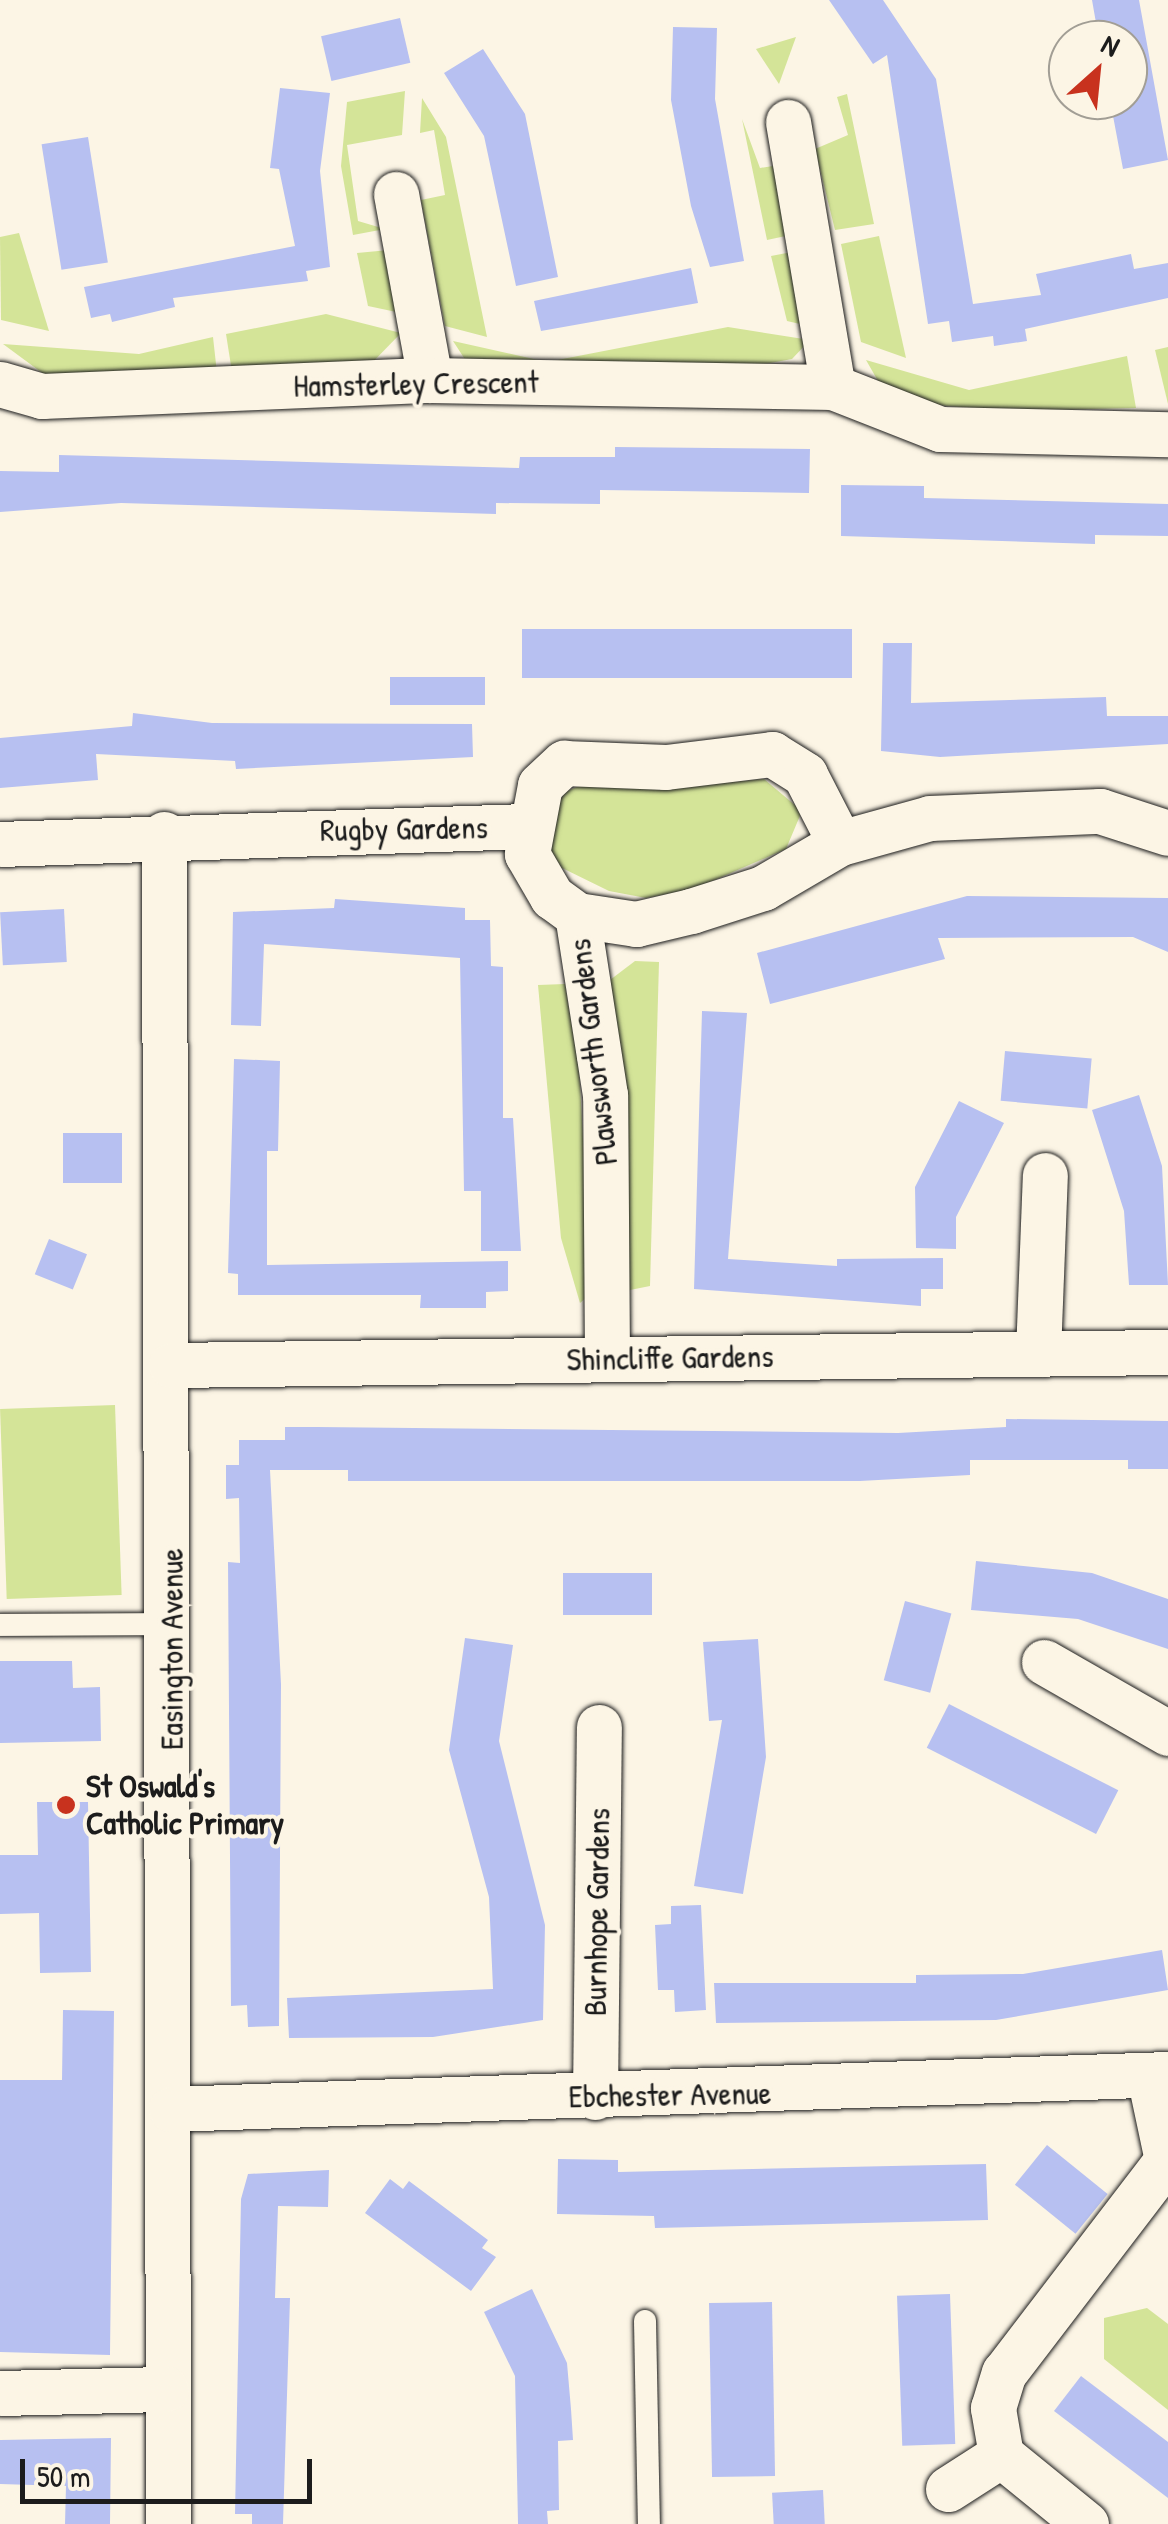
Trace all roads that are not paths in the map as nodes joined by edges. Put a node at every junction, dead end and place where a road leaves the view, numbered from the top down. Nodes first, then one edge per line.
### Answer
1 (788, 122) dead end
2 (396, 194) dead end
3 (430, 380) junction
4 (0, 384) edge
5 (833, 387) junction
6 (1168, 434) edge
7 (526, 826) junction
8 (1168, 833) edge
9 (164, 834) junction
10 (0, 844) edge
11 (840, 844) junction
12 (577, 916) junction
13 (1045, 1175) dead end
14 (1168, 1352) edge
15 (1038, 1354) junction
16 (607, 1358) junction
17 (172, 1365) junction
18 (172, 1624) junction
19 (0, 1625) edge
20 (1044, 1662) dead end
21 (599, 1727) dead end
22 (1168, 1733) edge
23 (1159, 2077) edge
24 (595, 2096) junction
25 (171, 2109) junction
26 (1168, 2160) edge
27 (645, 2321) dead end
28 (166, 2390) junction
29 (0, 2393) edge
30 (1001, 2454) junction
31 (948, 2490) dead end
32 (168, 2524) edge
33 (650, 2524) edge
34 (1086, 2524) edge

1 - 5 street
2 - 3 street
3 - 4 street, Hamsterley Crescent
3 - 5 street, Hamsterley Crescent
5 - 6 street
7 - 9 street, Rugby Gardens
7 - 11 street, Rugby Gardens
7 - 12 street, Plawsworth Gardens
8 - 11 street
9 - 10 street, Rugby Gardens
9 - 17 street, Easington Avenue
11 - 12 street
12 - 16 street, Plawsworth Gardens
13 - 15 street
14 - 15 street, Shincliffe Gardens
15 - 16 street, Shincliffe Gardens
16 - 17 street, Shincliffe Gardens
17 - 18 street, Easington Avenue
18 - 19 lane
18 - 25 street, Easington Avenue
20 - 22 street
21 - 24 street, Burnhope Gardens
23 - 24 street, Ebchester Avenue
23 - 26 street
24 - 25 street, Ebchester Avenue
25 - 28 street, Easington Avenue
26 - 30 street
27 - 33 lane
28 - 29 street
28 - 32 street, Easington Avenue
30 - 31 street
30 - 34 street

